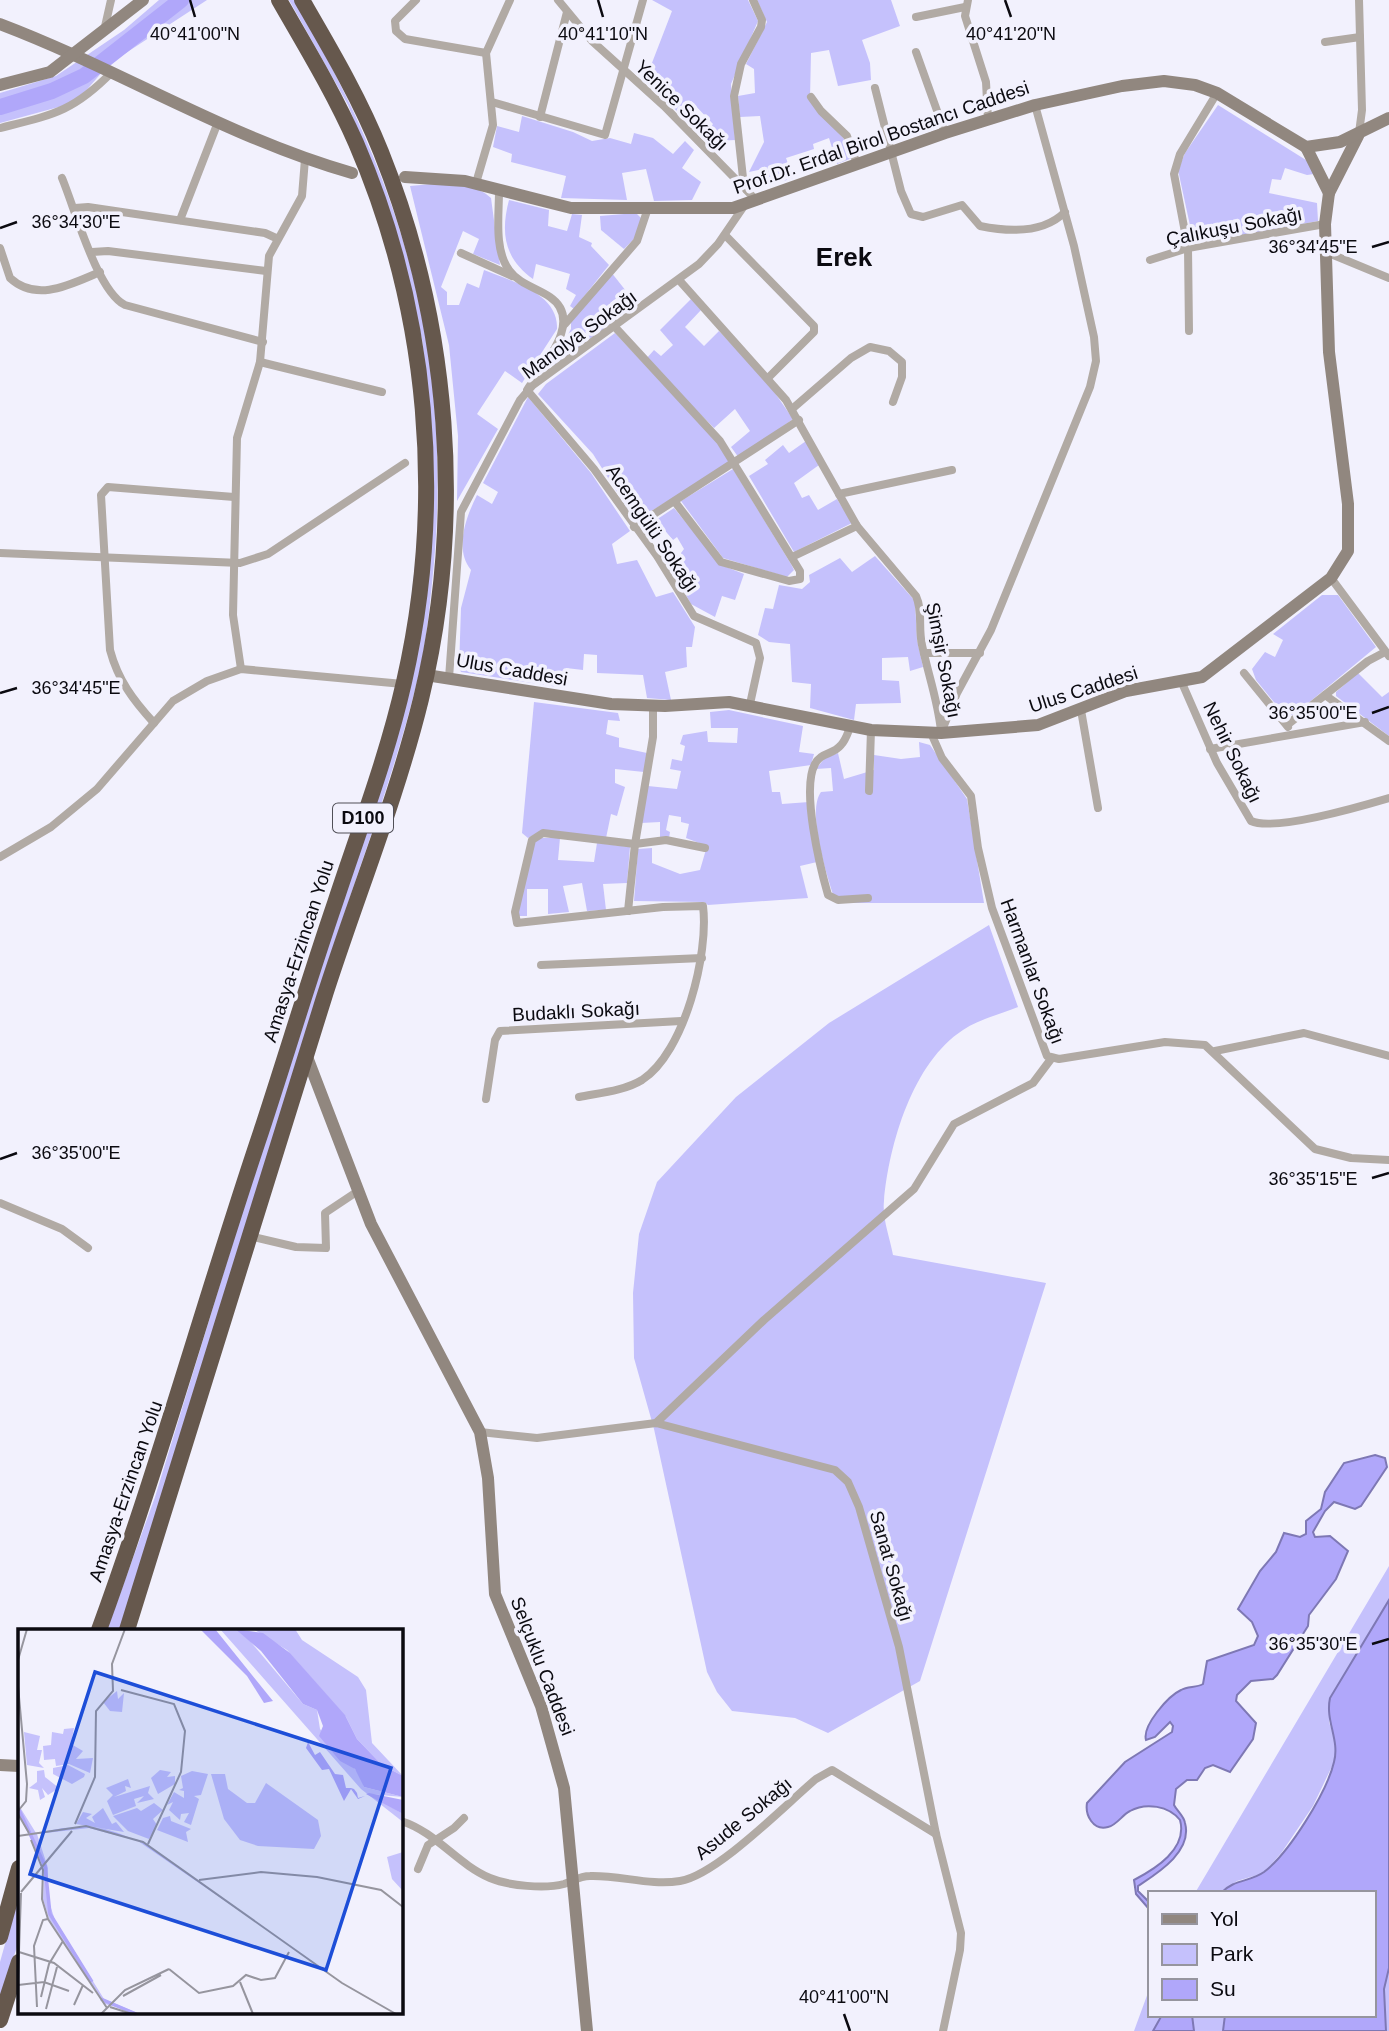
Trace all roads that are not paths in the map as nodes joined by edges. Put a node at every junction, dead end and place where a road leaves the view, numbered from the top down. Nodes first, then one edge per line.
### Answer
1 (111, 0) edge
2 (144, 0) edge
3 (279, 0) edge
4 (302, 0) edge
5 (416, 0) edge
6 (510, 0) edge
7 (558, 0) edge
8 (643, 0) edge
9 (753, 0) edge
10 (1359, 0) edge
11 (966, 4) edge
12 (567, 12) junction
13 (916, 17) dead end
14 (0, 24) edge
15 (104, 33) junction
16 (1360, 37) junction
17 (1325, 42) dead end
18 (486, 52) junction
19 (916, 52) dead end
20 (76, 55) junction
21 (107, 70) junction
22 (624, 70) junction
23 (0, 85) edge
24 (875, 88) dead end
25 (1217, 93) junction
26 (811, 97) dead end
27 (492, 102) junction
28 (1035, 105) junction
29 (540, 117) junction
30 (1389, 118) edge
31 (988, 119) junction
32 (218, 122) junction
33 (0, 128) edge
34 (945, 133) junction
35 (1358, 135) junction
36 (1306, 147) junction
37 (893, 151) junction
38 (305, 159) junction
39 (857, 164) junction
40 (352, 173) dead end
41 (405, 177) dead end
42 (62, 178) dead end
43 (475, 183) junction
44 (744, 187) junction
45 (499, 191) junction
46 (1329, 193) junction
47 (757, 201) junction
48 (744, 206) junction
49 (75, 208) junction
50 (648, 208) junction
51 (1066, 212) junction
52 (180, 220) junction
53 (1325, 224) junction
54 (725, 235) junction
55 (276, 238) junction
56 (0, 248) edge
57 (1188, 248) junction
58 (92, 252) junction
59 (1326, 252) junction
60 (461, 253) dead end
61 (1150, 260) dead end
62 (266, 271) junction
63 (100, 272) junction
64 (1389, 278) edge
65 (517, 279) junction
66 (678, 280) junction
67 (565, 324) junction
68 (614, 326) junction
69 (1189, 331) dead end
70 (262, 342) junction
71 (260, 362) junction
72 (768, 378) junction
73 (527, 390) junction
74 (382, 393) dead end
75 (893, 402) dead end
76 (792, 409) junction
77 (799, 420) junction
78 (405, 463) dead end
79 (735, 463) junction
80 (952, 470) dead end
81 (839, 494) junction
82 (234, 496) junction
83 (676, 502) junction
84 (857, 526) junction
85 (634, 527) junction
86 (0, 553) edge
87 (103, 556) junction
88 (792, 557) junction
89 (233, 563) junction
90 (1331, 578) junction
91 (924, 653) junction
92 (980, 653) junction
93 (1387, 654) edge
94 (241, 669) junction
95 (1244, 673) dead end
96 (426, 675) junction
97 (449, 678) junction
98 (1182, 682) junction
99 (403, 684) junction
100 (1325, 695) junction
101 (750, 704) junction
102 (653, 706) junction
103 (1080, 710) junction
104 (1365, 722) junction
105 (154, 723) junction
106 (1287, 725) junction
107 (850, 726) junction
108 (871, 730) junction
109 (937, 733) junction
110 (1294, 734) junction
111 (1389, 741) edge
112 (1210, 748) junction
113 (869, 792) dead end
114 (1389, 798) edge
115 (1098, 808) dead end
116 (635, 844) junction
117 (705, 848) dead end
118 (0, 857) edge
119 (868, 898) dead end
120 (628, 911) junction
121 (702, 958) junction
122 (541, 965) dead end
123 (681, 1021) junction
124 (1215, 1051) junction
125 (1389, 1056) edge
126 (307, 1057) junction
127 (1051, 1059) junction
128 (579, 1097) dead end
129 (486, 1099) dead end
130 (1389, 1160) edge
131 (358, 1191) junction
132 (0, 1203) edge
133 (249, 1236) junction
134 (88, 1248) dead end
135 (656, 1423) junction
136 (480, 1433) junction
137 (99, 1629) edge
138 (127, 1629) edge
139 (0, 1765) edge
140 (18, 1766) edge
141 (464, 1818) dead end
142 (402, 1822) edge
143 (936, 1834) junction
144 (437, 1839) junction
145 (418, 1869) dead end
146 (18, 1872) edge
147 (572, 1881) junction
148 (0, 1937) edge
149 (18, 1965) edge
150 (0, 2020) edge
151 (587, 2031) edge
152 (943, 2031) edge

1 - 15 street
2 - 15 street
3 - 99 highway, Amasya-Erzincan Yolu / D100
4 - 96 highway, Amasya-Erzincan Yolu / D100
5 - 18 street
6 - 18 street
7 - 12 street, Yenice Sokağı
8 - 22 street
9 - 44 street
10 - 16 street
11 - 13 street
11 - 31 street
12 - 22 street, Yenice Sokağı
12 - 29 street
14 - 20 street
15 - 20 street
16 - 17 street
16 - 35 street
18 - 27 street
19 - 34 street
20 - 21 street
20 - 23 street
21 - 32 street
21 - 33 street
22 - 29 street
22 - 44 street, Yenice Sokağı
24 - 37 street
25 - 28 street, Prof.Dr. Erdal Birol Bostancı Caddesi
25 - 36 street, Prof.Dr. Erdal Birol Bostancı Caddesi
25 - 57 street
26 - 39 street
27 - 29 street
27 - 43 street
28 - 31 street, Prof.Dr. Erdal Birol Bostancı Caddesi
28 - 51 street
30 - 35 street
31 - 34 street, Prof.Dr. Erdal Birol Bostancı Caddesi
32 - 38 street
32 - 52 street
34 - 37 street, Prof.Dr. Erdal Birol Bostancı Caddesi
35 - 36 street
35 - 46 street, Ulus Caddesi
36 - 46 street
37 - 39 street, Prof.Dr. Erdal Birol Bostancı Caddesi
37 - 51 street
38 - 40 street
38 - 55 street
39 - 47 street, Prof.Dr. Erdal Birol Bostancı Caddesi
41 - 43 street, Prof.Dr. Erdal Birol Bostancı Caddesi
42 - 49 street
43 - 45 street, Prof.Dr. Erdal Birol Bostancı Caddesi
44 - 47 street, Yenice Sokağı
45 - 50 street, Prof.Dr. Erdal Birol Bostancı Caddesi
45 - 65 street
46 - 53 street, Ulus Caddesi
47 - 48 street, Prof.Dr. Erdal Birol Bostancı Caddesi
48 - 50 street, Prof.Dr. Erdal Birol Bostancı Caddesi
48 - 54 street, Manolya Sokağı
49 - 52 street
49 - 58 street
50 - 67 street
51 - 92 street
52 - 55 street
53 - 57 street, Çalıkuşu Sokağı
53 - 59 street, Ulus Caddesi
54 - 66 street, Manolya Sokağı
54 - 72 street
55 - 62 street
56 - 63 street
57 - 61 street, Çalıkuşu Sokağı
57 - 69 street
58 - 62 street
58 - 63 street
59 - 64 street
59 - 90 street, Ulus Caddesi
60 - 65 street
62 - 70 street
63 - 70 street
65 - 67 street
66 - 68 street, Manolya Sokağı
66 - 72 street, Şimşir Sokağı
67 - 73 street
68 - 73 street, Manolya Sokağı
68 - 79 street
70 - 71 street
71 - 74 street
71 - 82 street
72 - 76 street, Şimşir Sokağı
73 - 85 street, Acemgülü Sokağı
73 - 97 street, Manolya Sokağı
75 - 76 street
76 - 77 street, Şimşir Sokağı
77 - 79 street
77 - 81 street, Şimşir Sokağı
78 - 89 street
79 - 83 street
79 - 88 street
80 - 81 street
81 - 84 street, Şimşir Sokağı
82 - 87 street
82 - 89 street
83 - 85 street
83 - 88 street
84 - 88 street
84 - 91 street, Şimşir Sokağı
85 - 101 street, Acemgülü Sokağı
86 - 87 street
87 - 89 street
87 - 105 street
89 - 94 street
90 - 93 street
90 - 98 street, Ulus Caddesi
91 - 92 street
91 - 109 street, Şimşir Sokağı
92 - 109 street
93 - 100 street
94 - 99 street
94 - 105 street
95 - 106 street
96 - 97 street, Ulus Caddesi
96 - 126 highway, Amasya-Erzincan Yolu / D100
97 - 102 street, Ulus Caddesi
98 - 103 street, Ulus Caddesi
98 - 112 street, Nehir Sokağı
99 - 137 highway, Amasya-Erzincan Yolu / D100
100 - 104 street
100 - 106 street
101 - 102 street, Ulus Caddesi
101 - 107 street, Ulus Caddesi
102 - 116 street
103 - 109 street, Ulus Caddesi
103 - 115 street
104 - 110 street
104 - 111 street
105 - 118 street
106 - 110 street
107 - 108 street, Ulus Caddesi
107 - 119 street
108 - 109 street, Ulus Caddesi
108 - 113 street
109 - 127 street, Harmanlar Sokağı
110 - 112 street
112 - 114 street, Nehir Sokağı
116 - 117 street
116 - 120 street
116 - 120 street
120 - 121 street
121 - 122 street
121 - 123 street
123 - 128 street
123 - 129 street, Budaklı Sokağı
124 - 125 street
124 - 127 street, Harmanlar Sokağı
124 - 130 street
126 - 131 street, Selçuklu Caddesi
126 - 133 highway, Amasya-Erzincan Yolu / D100
127 - 135 street
131 - 133 street
131 - 136 street, Selçuklu Caddesi
132 - 134 street
133 - 138 highway, Amasya-Erzincan Yolu / D100
135 - 136 street, Sanat Sokağı
135 - 143 street, Sanat Sokağı
136 - 147 street, Selçuklu Caddesi
139 - 140 street
141 - 144 street
142 - 144 street, Asude Sokağı
143 - 147 street, Asude Sokağı
143 - 152 street, Sanat Sokağı
144 - 145 street
144 - 147 street, Asude Sokağı
146 - 148 highway
147 - 151 street, Selçuklu Caddesi
149 - 150 highway

